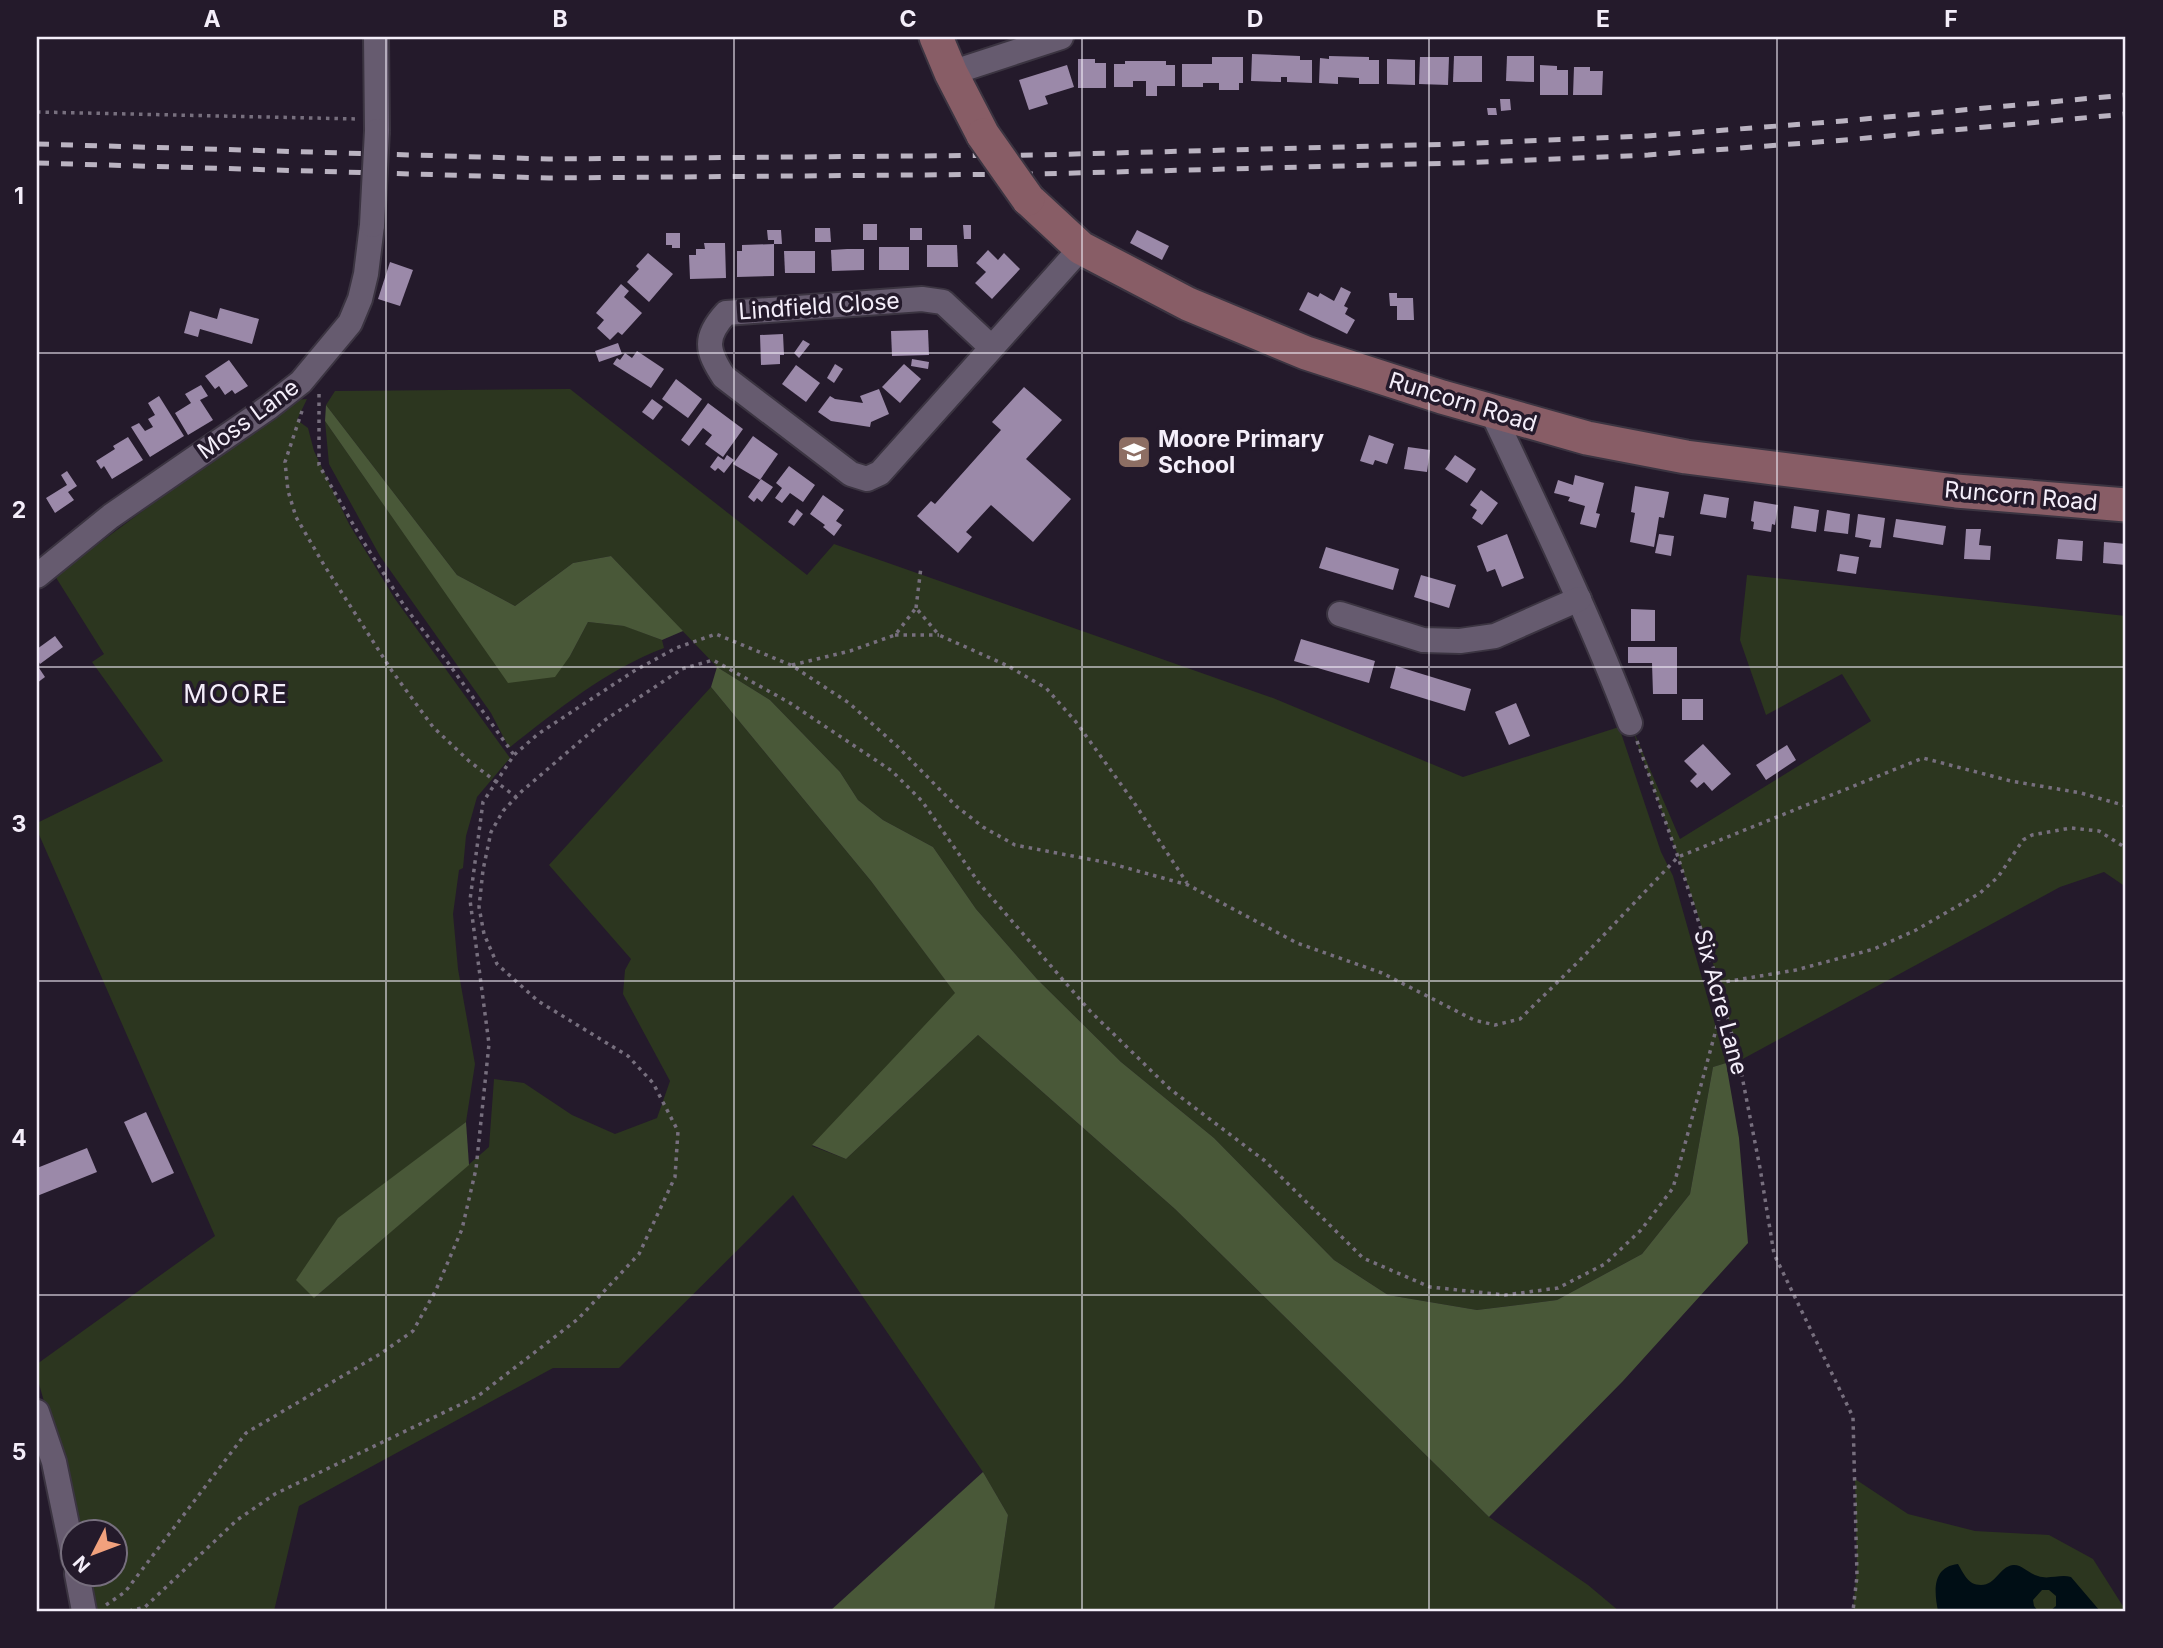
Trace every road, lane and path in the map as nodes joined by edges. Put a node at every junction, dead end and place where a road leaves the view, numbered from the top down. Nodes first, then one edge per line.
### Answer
1 (376, 37) edge
2 (936, 37) edge
3 (1061, 37) edge
4 (951, 73) junction
5 (37, 112) edge
6 (377, 125) junction
7 (1081, 248) junction
8 (991, 347) junction
9 (307, 375) junction
10 (1492, 412) junction
11 (2126, 505) edge
12 (921, 567) dead end
13 (37, 576) edge
14 (1579, 599) junction
15 (916, 608) junction
16 (1340, 614) dead end
17 (895, 635) junction
18 (939, 635) junction
19 (791, 665) junction
20 (1630, 723) joint
21 (514, 755) junction
22 (496, 782) junction
23 (516, 797) junction
24 (2126, 806) edge
25 (2126, 848) edge
26 (1678, 857) junction
27 (1188, 885) junction
28 (1718, 983) junction
29 (1723, 1004) junction
30 (37, 1412) edge
31 (66, 1518) edge
32 (80, 1588) edge
33 (84, 1611) edge
34 (97, 1611) edge
35 (130, 1611) edge
36 (1853, 1611) edge

1 - 6 street, Moss Lane
2 - 4 street, Runcorn Road
3 - 4 street
4 - 7 street, Runcorn Road, bridge
5 - 6 path
6 - 9 street, Moss Lane, bridge
7 - 8 street, Lindfield Close
7 - 10 street, Runcorn Road
8 - 8 street, Lindfield Close
9 - 13 street, Moss Lane
9 - 21 path
9 - 22 path
10 - 11 street, Runcorn Road
10 - 14 street
12 - 15 path
14 - 16 street
14 - 20 street
15 - 17 path
15 - 18 path
17 - 18 path
17 - 19 path
18 - 27 path
19 - 21 path
19 - 27 path
20 - 26 path, Six Acre Lane
21 - 22 path
22 - 23 path
22 - 34 path
23 - 29 path
23 - 35 path
24 - 26 path
25 - 28 path
26 - 27 path
26 - 28 path, Six Acre Lane
28 - 29 path, Six Acre Lane
29 - 36 path, Six Acre Lane
30 - 31 street
32 - 33 street

